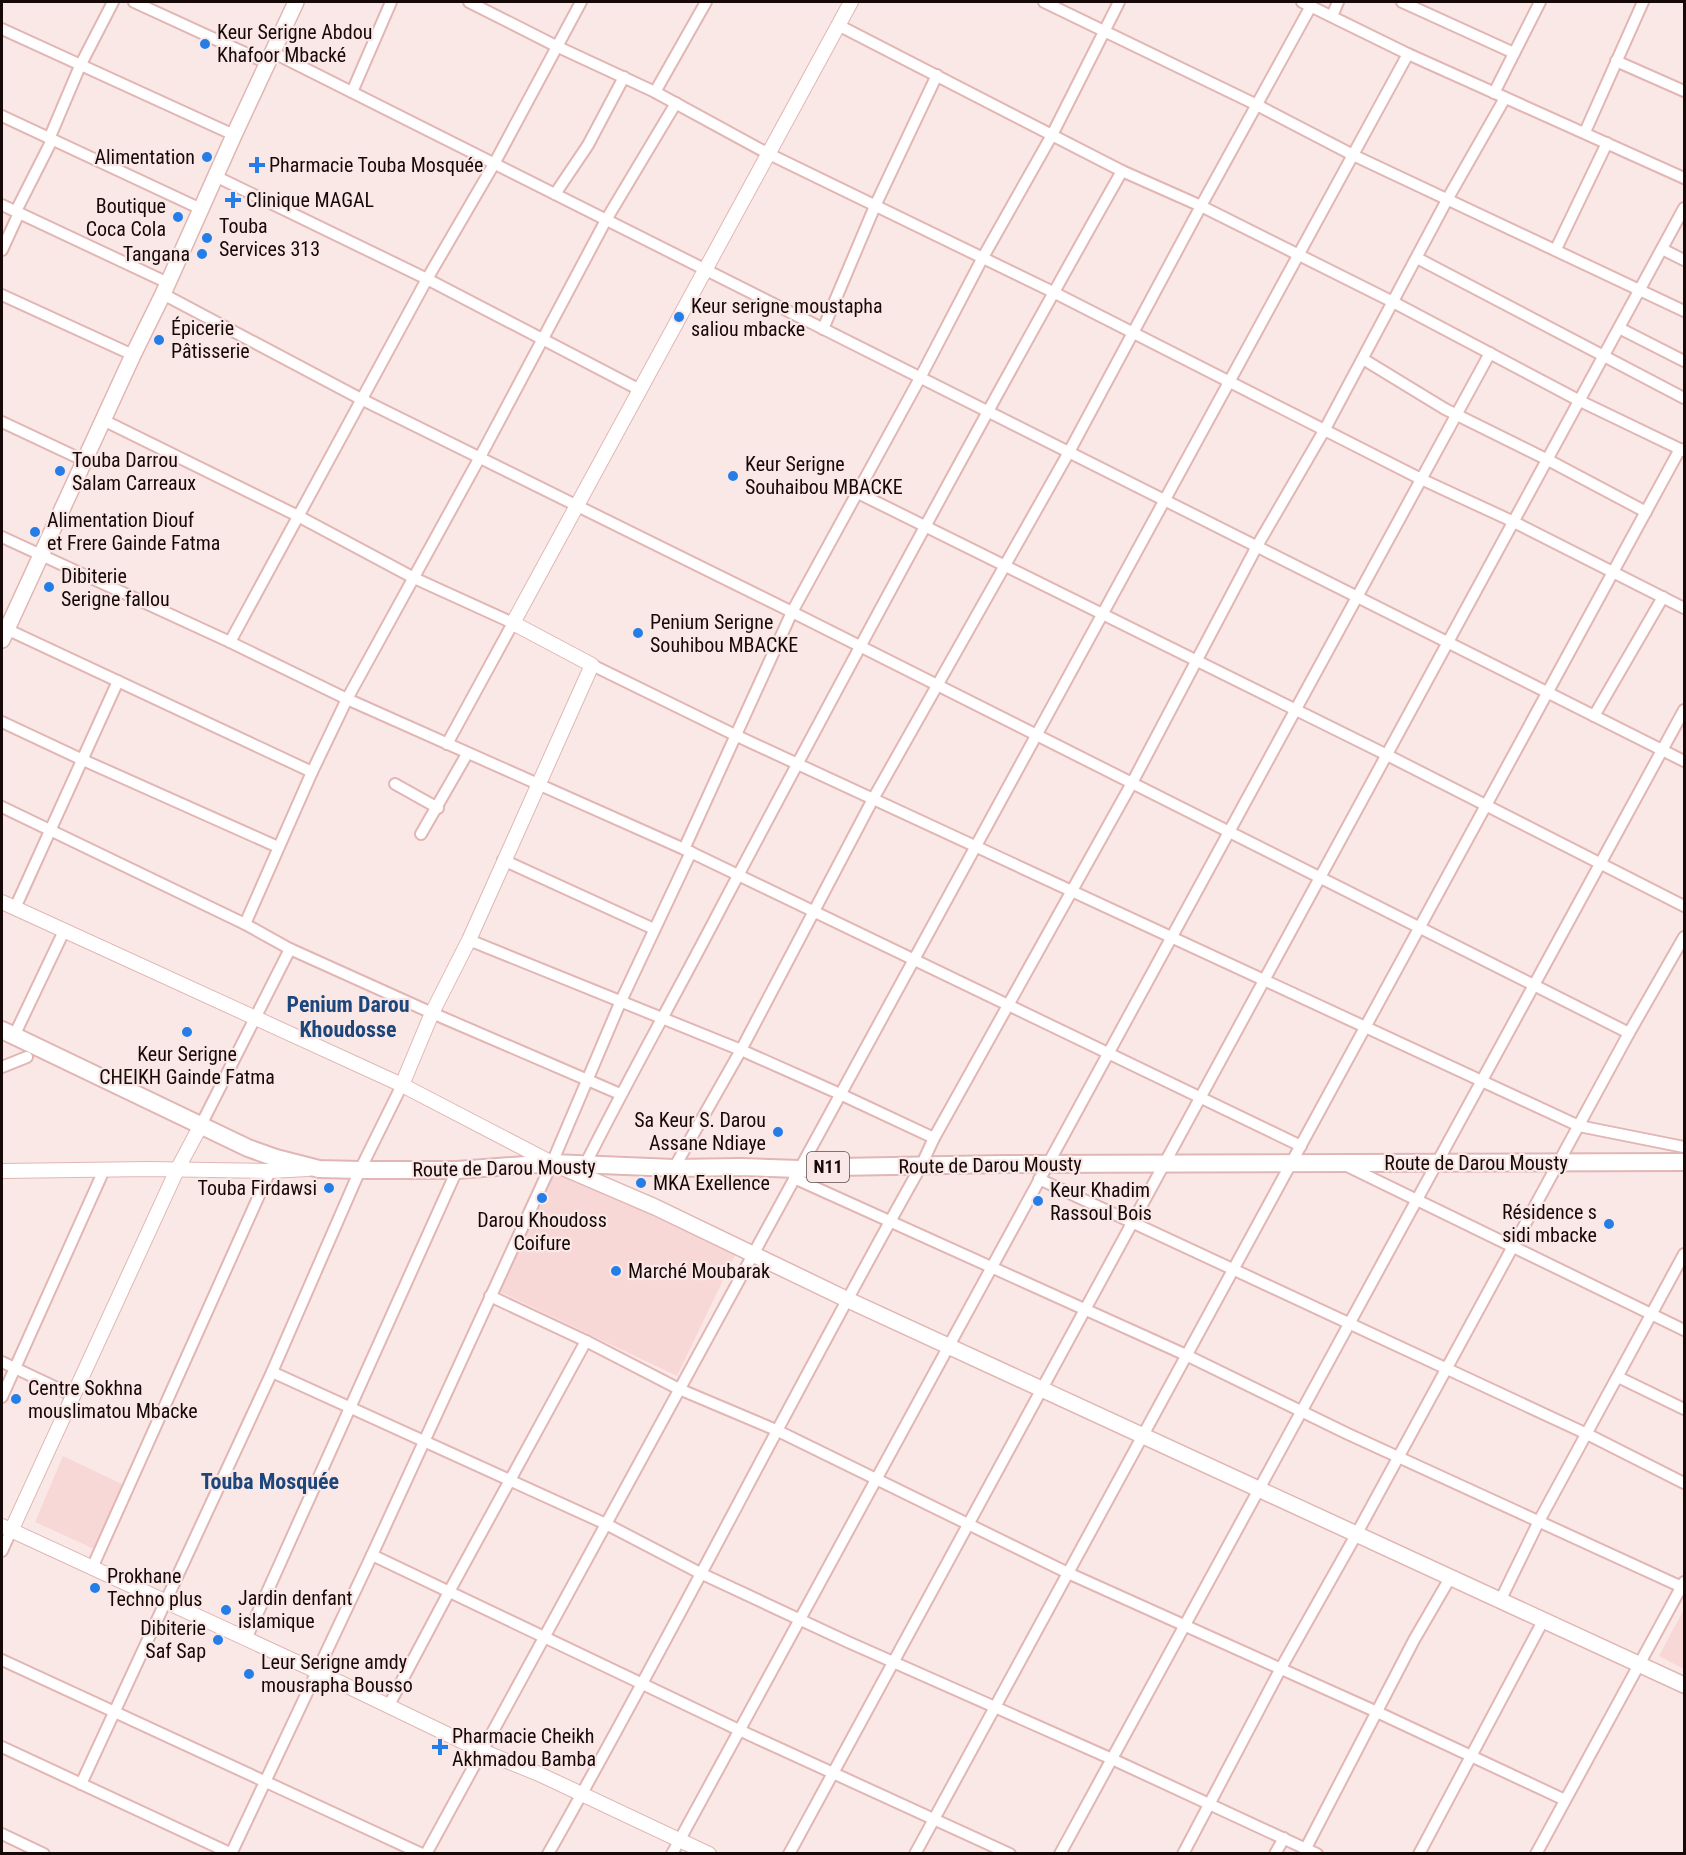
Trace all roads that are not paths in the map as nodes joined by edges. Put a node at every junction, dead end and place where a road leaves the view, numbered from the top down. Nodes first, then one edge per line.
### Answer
1 (112, 2) edge
2 (134, 2) edge
3 (296, 2) edge
4 (391, 2) edge
5 (469, 2) edge
6 (581, 2) edge
7 (706, 2) edge
8 (850, 2) edge
9 (1044, 2) edge
10 (1119, 2) edge
11 (1338, 2) edge
12 (1402, 2) edge
13 (1540, 2) edge
14 (1643, 2) edge
15 (1307, 4) edge
16 (1332, 16) junction
17 (838, 25) junction
18 (2, 29) edge
19 (1104, 30) junction
20 (556, 46) junction
21 (1514, 52) junction
22 (1408, 54) junction
23 (269, 58) junction
24 (1616, 61) junction
25 (80, 66) junction
26 (937, 75) junction
27 (624, 77) junction
28 (1684, 91) edge
29 (352, 92) junction
30 (656, 92) junction
31 (1494, 93) junction
32 (1505, 98) junction
33 (676, 103) junction
34 (1257, 105) junction
35 (2, 116) edge
36 (1585, 132) junction
37 (234, 135) junction
38 (1052, 135) junction
39 (50, 140) junction
40 (1607, 143) junction
41 (767, 153) junction
42 (1353, 155) junction
43 (494, 164) junction
44 (1122, 171) junction
45 (215, 176) junction
46 (1684, 178) edge
47 (555, 195) junction
48 (1448, 198) junction
49 (2, 205) edge
50 (875, 206) junction
51 (1201, 206) junction
52 (1684, 208) edge
53 (201, 209) junction
54 (17, 212) junction
55 (606, 220) junction
56 (1556, 249) junction
57 (1662, 249) junction
58 (2, 250) edge
59 (1298, 256) junction
60 (1417, 258) junction
61 (982, 259) junction
62 (1684, 260) edge
63 (704, 269) junction
64 (427, 279) junction
65 (166, 288) junction
66 (1640, 290) junction
67 (1053, 292) junction
68 (2, 295) edge
69 (1393, 302) junction
70 (1684, 311) edge
71 (1619, 328) junction
72 (823, 329) junction
73 (1132, 332) junction
74 (542, 340) junction
75 (1490, 353) junction
76 (133, 355) junction
77 (1604, 356) junction
78 (1363, 359) junction
79 (1684, 361) edge
80 (920, 378) junction
81 (1230, 380) junction
82 (639, 390) junction
83 (1684, 398) edge
84 (361, 399) junction
85 (1580, 401) junction
86 (988, 412) junction
87 (1456, 414) junction
88 (103, 420) junction
89 (2, 422) edge
90 (1325, 429) junction
91 (1682, 450) edge
92 (1069, 452) junction
93 (480, 457) junction
94 (85, 460) junction
95 (1548, 460) junction
96 (1421, 479) junction
97 (858, 493) junction
98 (1164, 500) junction
99 (577, 505) junction
100 (1646, 512) junction
101 (298, 516) junction
102 (1514, 522) junction
103 (926, 527) junction
104 (2, 537) edge
105 (1257, 546) junction
106 (40, 556) junction
107 (1004, 566) junction
108 (1613, 572) junction
109 (414, 578) junction
110 (1357, 597) junction
111 (1663, 597) junction
112 (1684, 607) edge
113 (792, 612) junction
114 (1102, 614) junction
115 (513, 623) junction
116 (3, 632) edge
117 (230, 642) junction
118 (1448, 642) junction
119 (861, 647) junction
120 (1197, 661) junction
121 (592, 665) junction
122 (118, 681) junction
123 (938, 686) junction
124 (1548, 692) junction
125 (347, 699) junction
126 (1295, 710) junction
127 (1684, 710) edge
128 (1594, 716) junction
129 (2, 722) edge
130 (735, 735) junction
131 (1036, 735) junction
132 (447, 744) junction
133 (1663, 750) junction
134 (467, 753) junction
135 (1387, 755) junction
136 (82, 760) junction
137 (1684, 761) edge
138 (797, 764) junction
139 (312, 772) junction
140 (1131, 783) junction
141 (394, 784) dead end
142 (537, 785) junction
143 (873, 799) junction
144 (1486, 805) junction
145 (2, 807) edge
146 (438, 808) junction
147 (51, 830) junction
148 (1229, 832) junction
149 (421, 834) dead end
150 (278, 847) junction
151 (975, 847) junction
152 (688, 850) junction
153 (503, 860) junction
154 (1601, 863) junction
155 (739, 875) junction
156 (1320, 878) junction
157 (1071, 891) junction
158 (2, 902) edge
159 (1684, 906) edge
160 (15, 908) junction
161 (815, 911) junction
162 (245, 924) junction
163 (1419, 928) junction
164 (654, 929) junction
165 (64, 931) junction
166 (1171, 937) junction
167 (1684, 937) edge
168 (469, 940) junction
169 (290, 949) junction
170 (914, 959) junction
171 (1264, 980) junction
172 (1534, 986) junction
173 (620, 1003) junction
174 (1007, 1004) junction
175 (432, 1013) junction
176 (255, 1017) junction
177 (664, 1017) junction
178 (1365, 1027) junction
179 (8, 1033) edge
180 (1629, 1033) junction
181 (741, 1050) junction
182 (1108, 1053) junction
183 (27, 1057) dead end
184 (2, 1067) edge
185 (586, 1080) junction
186 (1482, 1081) junction
187 (402, 1085) junction
188 (620, 1094) junction
189 (840, 1094) junction
190 (1201, 1098) junction
191 (201, 1125) junction
192 (1579, 1126) junction
193 (934, 1138) junction
194 (1300, 1146) junction
195 (1684, 1146) edge
196 (1437, 1162) junction
197 (1684, 1162) edge
198 (552, 1163) junction
199 (1559, 1163) junction
200 (1165, 1164) junction
201 (1291, 1164) junction
202 (1342, 1164) junction
203 (585, 1165) junction
204 (921, 1166) junction
205 (674, 1168) junction
206 (319, 1169) junction
207 (104, 1170) junction
208 (177, 1170) junction
209 (360, 1170) junction
210 (457, 1170) junction
211 (2, 1171) edge
212 (270, 1171) junction
213 (1043, 1172) junction
214 (797, 1174) junction
215 (1417, 1200) junction
216 (890, 1222) junction
217 (1132, 1222) junction
218 (1512, 1246) junction
219 (1684, 1254) edge
220 (753, 1255) junction
221 (991, 1268) junction
222 (1233, 1269) junction
223 (490, 1296) junction
224 (846, 1299) junction
225 (1085, 1311) junction
226 (1652, 1314) junction
227 (1350, 1323) junction
228 (1684, 1330) edge
229 (586, 1341) junction
230 (949, 1346) junction
231 (1186, 1355) junction
232 (2, 1362) edge
233 (1446, 1368) junction
234 (14, 1369) junction
235 (272, 1372) junction
236 (1618, 1377) junction
237 (679, 1389) junction
238 (1042, 1389) junction
239 (74, 1396) junction
240 (2, 1397) edge
241 (351, 1408) junction
242 (1684, 1409) edge
243 (1301, 1412) junction
244 (776, 1430) junction
245 (1587, 1434) junction
246 (1143, 1436) junction
247 (424, 1441) junction
248 (1398, 1456) junction
249 (876, 1479) junction
250 (510, 1481) junction
251 (1684, 1483) edge
252 (1259, 1490) junction
253 (1539, 1521) junction
254 (606, 1524) junction
255 (968, 1524) junction
256 (6, 1528) edge
257 (1356, 1535) junction
258 (2, 1551) edge
259 (372, 1555) junction
260 (92, 1568) junction
261 (1068, 1572) junction
262 (700, 1573) junction
263 (1450, 1578) junction
264 (1684, 1585) edge
265 (450, 1590) junction
266 (1500, 1601) junction
267 (165, 1603) junction
268 (800, 1619) junction
269 (1543, 1621) junction
270 (1185, 1625) junction
271 (544, 1637) junction
272 (246, 1639) junction
273 (2, 1660) edge
274 (893, 1663) junction
275 (1639, 1665) junction
276 (1281, 1668) junction
277 (316, 1671) junction
278 (643, 1684) junction
279 (1684, 1685) edge
280 (389, 1705) junction
281 (995, 1707) junction
282 (115, 1712) junction
283 (1377, 1712) junction
284 (739, 1730) junction
285 (2, 1747) edge
286 (482, 1751) junction
287 (1470, 1755) junction
288 (1112, 1759) junction
289 (833, 1773) junction
290 (265, 1781) junction
291 (81, 1784) junction
292 (582, 1794) junction
293 (1565, 1800) junction
294 (1210, 1804) junction
295 (934, 1818) junction
296 (2, 1834) edge
297 (1284, 1838) junction
298 (679, 1839) junction
299 (1306, 1848) junction
300 (231, 1853) edge
301 (44, 1854) edge
302 (424, 1854) edge
303 (548, 1854) edge
304 (672, 1854) edge
305 (709, 1854) edge
306 (789, 1854) edge
307 (915, 1854) edge
308 (1010, 1854) edge
309 (1060, 1854) edge
310 (1183, 1854) edge
311 (1275, 1854) edge
312 (1317, 1854) edge
313 (1419, 1854) edge
314 (1536, 1854) edge

1 - 25 street
2 - 23 street
3 - 23 main road
4 - 29 street
5 - 20 street
6 - 20 street
7 - 30 street
8 - 17 street
9 - 19 street
10 - 19 street
11 - 16 street
12 - 21 street
13 - 21 street
14 - 24 street
15 - 16 street
15 - 34 street
16 - 22 street
17 - 26 street
17 - 41 street
18 - 25 street
19 - 34 street
19 - 38 street
20 - 27 street
20 - 43 street
21 - 31 street
22 - 31 street
22 - 42 street
23 - 29 street
23 - 37 main road
24 - 28 street
24 - 36 street
25 - 37 street
25 - 39 street
26 - 38 street
26 - 50 street
27 - 30 street
27 - 47 street
29 - 43 street
30 - 33 street
31 - 32 street
32 - 36 street
32 - 48 street
33 - 41 street
33 - 55 street
34 - 42 street
34 - 51 street
35 - 39 street
36 - 40 street
37 - 45 main road
38 - 44 street
38 - 61 street
39 - 53 street
39 - 54 street
40 - 46 street
40 - 56 street
41 - 50 street
41 - 63 street
42 - 48 street
42 - 59 street
43 - 47 street
43 - 64 street
44 - 51 street
44 - 67 street
45 - 53 main road
45 - 64 street
47 - 55 street
48 - 56 street
48 - 60 street
49 - 54 street
50 - 61 street
50 - 72 street
51 - 59 street
51 - 73 street
52 - 57 street
53 - 65 main road
54 - 58 street
54 - 65 street
55 - 63 street
55 - 74 street
56 - 66 street
57 - 62 street
57 - 66 street
59 - 69 street
59 - 81 street
60 - 69 street
60 - 77 street
61 - 67 street
61 - 80 street
63 - 72 street
63 - 82 street
64 - 74 street
64 - 84 street
65 - 76 main road
65 - 84 street
66 - 70 street
66 - 71 street
67 - 73 street
67 - 86 street
68 - 76 street
69 - 75 street
69 - 78 street
71 - 77 street
71 - 79 street
72 - 80 street
73 - 81 street
73 - 92 street
74 - 82 street
74 - 93 street
75 - 85 street
75 - 87 street
76 - 88 main road
77 - 83 street
77 - 85 street
78 - 87 street
78 - 90 street
80 - 86 street
80 - 97 street
81 - 90 street
81 - 98 street
82 - 99 street
84 - 93 street
84 - 101 street
85 - 91 street
85 - 95 street
86 - 92 street
86 - 103 street
87 - 95 street
87 - 96 street
88 - 94 main road
88 - 101 street
89 - 94 street
90 - 96 street
90 - 105 street
91 - 100 street
92 - 98 street
92 - 107 street
93 - 99 street
93 - 109 street
94 - 106 main road
95 - 100 street
95 - 102 street
96 - 102 street
96 - 110 street
97 - 103 street
97 - 113 street
98 - 105 street
98 - 114 street
99 - 113 street
99 - 115 street
100 - 108 street
101 - 109 street
101 - 117 street
102 - 108 street
102 - 118 street
103 - 107 street
103 - 119 street
104 - 106 street
105 - 110 street
105 - 120 street
106 - 116 main road
106 - 117 street
107 - 114 street
107 - 123 street
108 - 111 street
108 - 124 street
109 - 115 street
109 - 125 street
110 - 118 street
110 - 126 street
111 - 112 street
111 - 128 street
113 - 119 street
113 - 130 street
114 - 120 street
114 - 131 street
115 - 121 street
115 - 132 street
116 - 122 street
117 - 125 street
118 - 124 street
118 - 135 street
119 - 123 street
119 - 138 street
120 - 126 street
120 - 140 street
121 - 130 street
121 - 142 street
122 - 136 street
122 - 139 street
123 - 131 street
123 - 143 street
124 - 128 street
124 - 144 street
125 - 132 street
125 - 139 street
126 - 135 street
126 - 148 street
127 - 133 street
128 - 133 street
129 - 136 street
130 - 138 street
130 - 152 street
131 - 140 street
131 - 151 street
132 - 134 street
133 - 137 street
133 - 154 street
134 - 142 street
134 - 146 street
135 - 144 street
135 - 156 street
136 - 147 street
136 - 150 street
138 - 143 street
138 - 155 street
139 - 150 street
140 - 148 street
140 - 157 street
141 - 146 street
142 - 152 street
142 - 153 street
143 - 151 street
143 - 161 street
144 - 154 street
144 - 163 street
145 - 147 street
146 - 149 street
147 - 160 street
147 - 162 street
148 - 156 street
148 - 166 street
150 - 162 street
151 - 157 street
151 - 170 street
152 - 155 street
152 - 164 street
153 - 164 street
153 - 168 street
154 - 159 street
154 - 172 street
155 - 161 street
155 - 177 street
156 - 163 street
156 - 171 street
157 - 166 street
157 - 174 street
158 - 160 street
160 - 165 street
161 - 170 street
161 - 181 street
162 - 169 street
163 - 172 street
163 - 178 street
164 - 173 street
165 - 176 street
165 - 179 street
166 - 171 street
166 - 182 street
167 - 180 street
168 - 173 street
168 - 175 street
169 - 175 street
169 - 176 street
170 - 174 street
170 - 189 street
171 - 178 street
171 - 190 street
172 - 180 street
172 - 186 street
173 - 177 street
173 - 185 street
174 - 182 street
174 - 193 street
175 - 185 street
175 - 187 street
176 - 187 street
176 - 191 street
177 - 181 street
177 - 188 street
178 - 186 street
178 - 194 street
179 - 191 main road, Route de Darou Mousty / N11
180 - 192 street
181 - 189 street
181 - 205 street
182 - 190 street
182 - 213 street
183 - 184 street
185 - 188 street
185 - 198 street
186 - 192 street
186 - 196 street
187 - 198 street
187 - 209 street
188 - 203 street
189 - 193 street
189 - 214 street
190 - 194 street
190 - 200 street
191 - 206 main road, Route de Darou Mousty / N11
191 - 208 street
192 - 195 street
192 - 199 street
193 - 204 street
194 - 201 street
196 - 199 main road, Route de Darou Mousty / N11
196 - 202 main road, Route de Darou Mousty / N11
196 - 215 street
197 - 199 main road, Route de Darou Mousty / N11
198 - 203 main road, Route de Darou Mousty / N11
198 - 210 main road, Route de Darou Mousty / N11
198 - 220 main road
198 - 223 street
199 - 218 street
200 - 201 main road, Route de Darou Mousty / N11
200 - 213 main road, Route de Darou Mousty / N11
200 - 217 street
201 - 202 main road, Route de Darou Mousty / N11
201 - 222 street
202 - 215 street
203 - 205 main road, Route de Darou Mousty / N11
204 - 213 main road, Route de Darou Mousty / N11
204 - 214 main road, Route de Darou Mousty / N11
204 - 216 street
205 - 214 main road, Route de Darou Mousty / N11
206 - 209 main road, Route de Darou Mousty / N11
206 - 212 street
207 - 208 street
207 - 211 street
207 - 234 street
208 - 212 street
208 - 239 street
209 - 210 main road, Route de Darou Mousty / N11
209 - 235 street
210 - 241 street
212 - 260 street
213 - 217 street
213 - 221 street
214 - 216 street
214 - 220 street
215 - 218 street
215 - 227 street
216 - 221 street
216 - 224 street
217 - 222 street
217 - 225 street
218 - 226 street
218 - 233 street
219 - 226 street
220 - 224 main road
220 - 237 street
221 - 225 street
221 - 230 street
222 - 227 street
222 - 231 street
223 - 229 street
223 - 247 street
224 - 230 main road
224 - 244 street
225 - 231 street
225 - 238 street
226 - 228 street
226 - 236 street
227 - 233 street
227 - 243 street
229 - 237 street
229 - 250 street
230 - 238 main road
230 - 249 street
231 - 243 street
231 - 246 street
232 - 234 street
233 - 245 street
233 - 248 street
234 - 239 street
234 - 240 street
235 - 241 street
235 - 267 street
236 - 242 street
236 - 245 street
237 - 244 street
237 - 254 street
238 - 246 main road
238 - 255 street
239 - 256 street
241 - 247 street
241 - 272 street
243 - 248 street
243 - 252 street
244 - 249 street
244 - 262 street
245 - 251 street
245 - 253 street
246 - 252 main road
246 - 261 street
247 - 250 street
247 - 259 street
248 - 253 street
248 - 257 street
249 - 255 street
249 - 268 street
250 - 254 street
250 - 265 street
252 - 257 main road
252 - 270 street
253 - 264 street
253 - 266 street
254 - 262 street
254 - 271 street
255 - 261 street
255 - 274 street
256 - 258 street
256 - 260 street
257 - 263 main road
257 - 276 street
259 - 265 street
259 - 277 street
260 - 267 street
261 - 270 street
261 - 281 street
262 - 268 street
262 - 278 street
263 - 266 main road
263 - 283 street
264 - 275 street
265 - 271 street
265 - 280 street
266 - 269 main road
267 - 272 street
267 - 282 street
268 - 274 street
268 - 284 street
269 - 275 main road
269 - 287 street
270 - 276 street
270 - 288 street
271 - 278 street
271 - 286 street
272 - 277 street
273 - 282 street
274 - 281 street
274 - 289 street
275 - 279 main road
275 - 293 street
276 - 283 street
276 - 294 street
277 - 280 street
277 - 290 street
278 - 284 street
278 - 292 street
280 - 286 street
281 - 288 street
281 - 295 street
282 - 290 street
282 - 291 street
283 - 287 street
283 - 299 street
284 - 289 street
284 - 298 street
285 - 291 street
286 - 292 street
286 - 302 street
287 - 293 street
287 - 313 street
288 - 294 street
288 - 309 street
289 - 295 street
289 - 306 street
290 - 300 street
290 - 302 street
291 - 300 street
292 - 298 street
292 - 303 street
293 - 314 street
294 - 297 street
294 - 310 street
295 - 307 street
295 - 308 street
296 - 301 street
297 - 299 street
297 - 311 street
298 - 304 street
298 - 305 street
299 - 312 street

